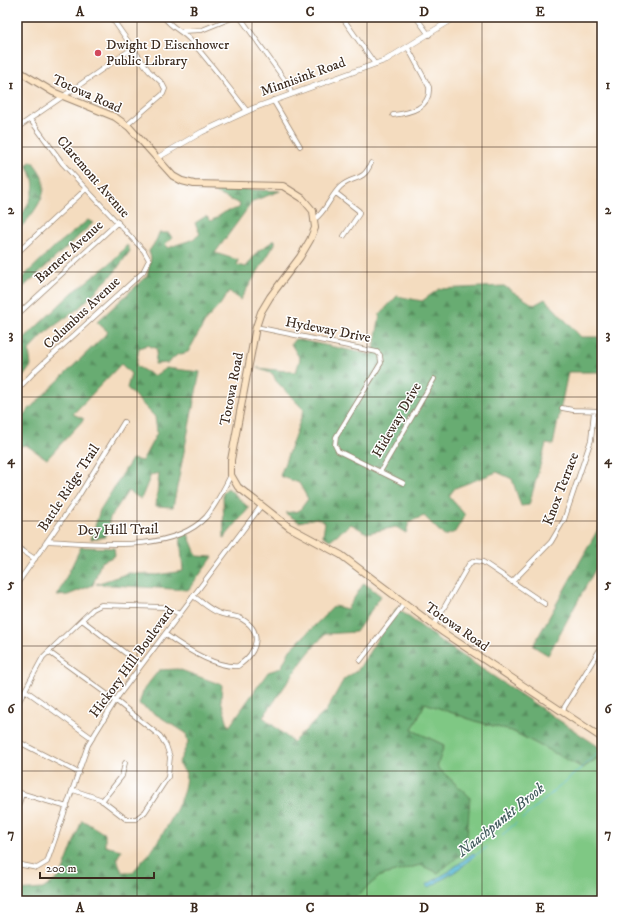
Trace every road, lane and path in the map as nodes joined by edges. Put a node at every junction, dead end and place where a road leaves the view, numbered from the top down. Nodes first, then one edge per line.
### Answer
1 (111, 17) edge
2 (164, 17) edge
3 (234, 17) edge
4 (240, 17) edge
5 (342, 17) edge
6 (416, 17) edge
7 (456, 17) edge
8 (182, 32) junction
9 (429, 35) junction
10 (133, 48) junction
11 (408, 48) junction
12 (375, 64) junction
13 (18, 73) edge
14 (291, 93) junction
15 (63, 96) junction
16 (273, 100) junction
17 (247, 111) junction
18 (393, 115) dead end
19 (30, 119) junction
20 (127, 125) junction
21 (17, 128) edge
22 (300, 146) dead end
23 (157, 158) junction
24 (371, 163) dead end
25 (86, 189) junction
26 (336, 193) junction
27 (314, 220) junction
28 (118, 222) junction
29 (344, 236) dead end
30 (141, 248) joint
31 (17, 252) edge
32 (17, 315) edge
33 (256, 327) junction
34 (434, 379) dead end
35 (17, 390) edge
36 (562, 408) dead end
37 (594, 411) junction
38 (602, 411) edge
39 (124, 422) dead end
40 (380, 472) junction
41 (231, 475) junction
42 (403, 483) dead end
43 (261, 506) junction
44 (47, 541) junction
45 (17, 547) edge
46 (35, 559) junction
47 (512, 582) junction
48 (17, 584) edge
49 (193, 596) junction
50 (404, 604) junction
51 (545, 604) dead end
52 (180, 614) junction
53 (82, 620) junction
54 (434, 626) junction
55 (165, 634) junction
56 (602, 646) edge
57 (49, 652) junction
58 (360, 661) dead end
59 (141, 665) junction
60 (25, 690) junction
61 (115, 700) junction
62 (17, 705) edge
63 (562, 711) junction
64 (92, 738) junction
65 (602, 738) edge
66 (17, 741) edge
67 (125, 763) dead end
68 (79, 774) junction
69 (73, 790) junction
70 (17, 792) edge
71 (22, 794) junction
72 (102, 801) junction
73 (67, 807) junction
74 (17, 810) edge
75 (17, 864) edge

1 - 10 street
2 - 8 street
3 - 8 street
4 - 14 street
5 - 12 street
6 - 9 street
7 - 9 street, Minnisink Road
8 - 17 street
9 - 11 street, Minnisink Road
10 - 15 street
10 - 20 street
11 - 12 street, Minnisink Road
11 - 18 street
12 - 14 street, Minnisink Road
13 - 15 main road, Totowa Road
14 - 16 street, Minnisink Road
15 - 19 street
15 - 20 main road, Totowa Road
16 - 17 street, Minnisink Road
16 - 22 street
17 - 23 street, Minnisink Road
19 - 21 street
19 - 25 street, Claremont Avenue
20 - 23 main road, Totowa Road
23 - 27 main road, Totowa Road
24 - 26 street
25 - 28 street, Claremont Avenue
25 - 31 street
26 - 27 street
26 - 29 street
27 - 33 main road, Totowa Road
28 - 30 street, Claremont Avenue
28 - 32 street, Barnert Avenue
30 - 35 street, Columbus Avenue
33 - 40 street, Hydeway Drive
33 - 41 main road, Totowa Road
34 - 40 street, Hideway Drive
36 - 37 street
37 - 38 street
37 - 47 street, Knox Terrace
39 - 44 street, Battle Ridge Trail
40 - 42 street, Hydeway Drive
41 - 43 main road, Totowa Road
41 - 44 street, Dey Hill Trail
43 - 49 street, Hickory Hill Boulevard
43 - 50 main road, Totowa Road
44 - 46 street, Battle Ridge Trail
45 - 46 street
46 - 48 street, Battle Ridge Trail
47 - 51 street
47 - 54 street
49 - 52 street, Hickory Hill Boulevard
49 - 55 street
50 - 54 main road, Totowa Road
50 - 58 street
52 - 53 street
52 - 55 street, Hickory Hill Boulevard
53 - 57 street
53 - 59 street
54 - 63 main road, Totowa Road
55 - 59 street, Hickory Hill Boulevard
56 - 63 street
57 - 60 street
57 - 61 street
59 - 61 street, Hickory Hill Boulevard
60 - 62 street
60 - 64 street
61 - 64 street, Hickory Hill Boulevard
61 - 72 street
63 - 65 main road, Totowa Road
64 - 68 street, Hickory Hill Boulevard
66 - 68 street
67 - 72 street
68 - 69 street, Hickory Hill Boulevard
69 - 72 street
69 - 73 street, Hickory Hill Boulevard
70 - 71 street
71 - 73 street
71 - 74 street
73 - 75 street, Hickory Hill Boulevard

